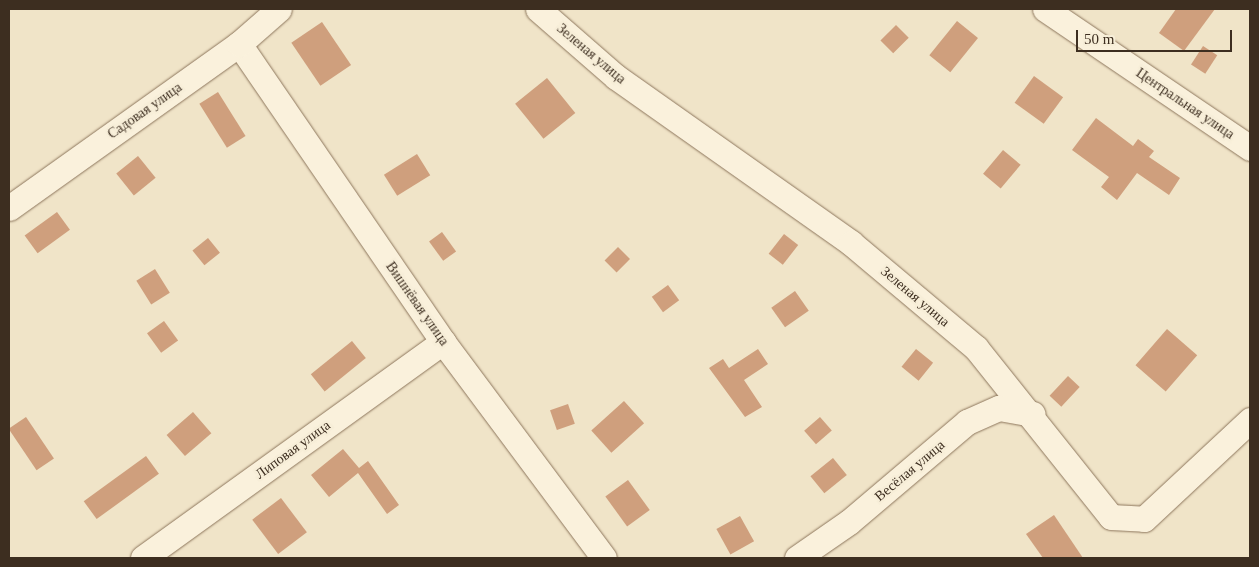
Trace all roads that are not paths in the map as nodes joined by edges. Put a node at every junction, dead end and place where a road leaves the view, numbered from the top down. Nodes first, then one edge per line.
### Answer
1 (278, 9) edge
2 (538, 9) edge
3 (1045, 9) edge
4 (239, 44) junction
5 (1250, 148) edge
6 (9, 208) edge
7 (443, 342) junction
8 (1032, 414) junction
9 (1250, 420) edge
10 (143, 558) edge
11 (604, 558) edge
12 (797, 558) edge

1 - 4 street, Садовая улица
2 - 8 street, Зеленая улица
3 - 5 street, Центральная улица
4 - 6 street, Садовая улица
4 - 7 street, Вишнёвая улица
7 - 10 street, Липовая улица
7 - 11 street, Вишнёвая улица
8 - 9 street, Зеленая улица
8 - 12 street, Весёлая улица

